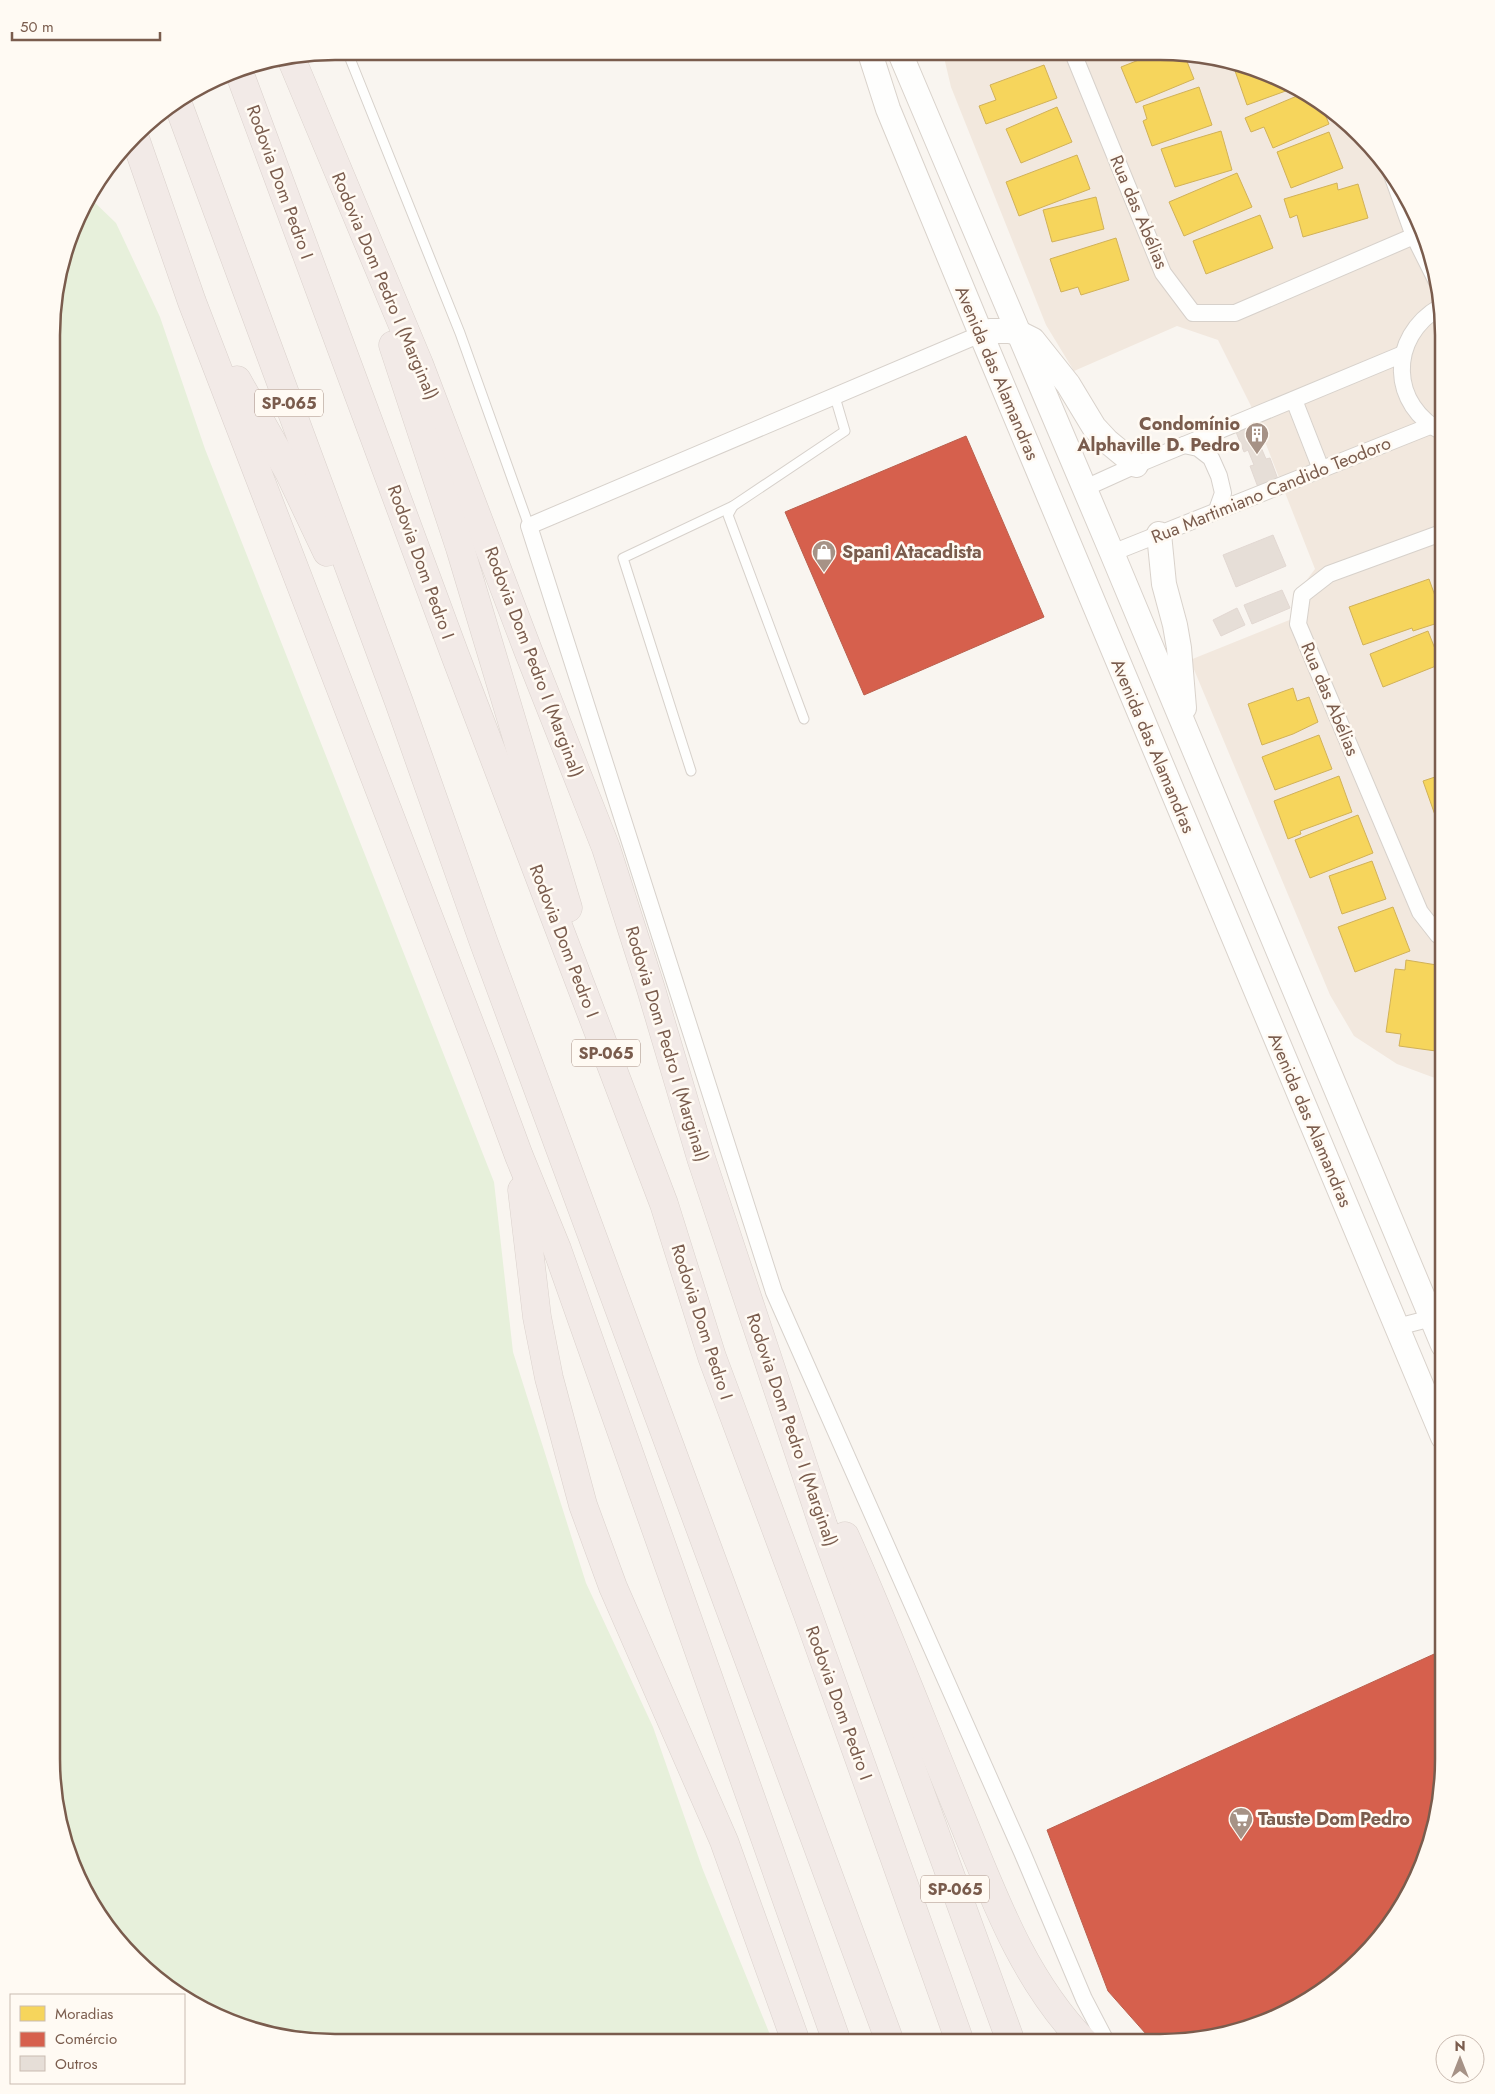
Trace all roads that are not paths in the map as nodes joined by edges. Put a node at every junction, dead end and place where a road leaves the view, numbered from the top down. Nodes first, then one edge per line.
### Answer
1 (351, 60) edge
2 (872, 60) edge
3 (903, 60) edge
4 (1076, 60) edge
5 (293, 63) edge
6 (241, 77) edge
7 (179, 108) edge
8 (137, 145) edge
9 (327, 148) junction
10 (1404, 208) edge
11 (1414, 236) junction
12 (1421, 250) edge
13 (192, 302) junction
14 (1434, 311) edge
15 (1019, 333) junction
16 (981, 334) junction
17 (1403, 354) junction
18 (835, 397) junction
19 (1294, 400) junction
20 (1435, 428) edge
21 (1435, 431) edge
22 (1184, 445) junction
23 (1136, 465) junction
24 (1321, 469) junction
25 (1083, 489) junction
26 (733, 506) junction
27 (1217, 510) junction
28 (529, 526) junction
29 (1158, 534) junction
30 (1435, 535) edge
31 (1112, 552) junction
32 (399, 702) junction
33 (804, 719) dead end
34 (1186, 730) junction
35 (691, 771) dead end
36 (1240, 858) junction
37 (1206, 872) junction
38 (1435, 931) edge
39 (635, 1129) junction
40 (519, 1156) junction
41 (1435, 1311) edge
42 (1435, 1319) edge
43 (1397, 1327) junction
44 (775, 1381) junction
45 (1435, 1418) edge
46 (793, 2034) edge
47 (834, 2034) edge
48 (887, 2034) edge
49 (957, 2034) edge
50 (1008, 2034) edge
51 (1077, 2034) edge
52 (1102, 2034) edge

1 - 28 lane
2 - 16 street, Avenida das Alamandras
3 - 15 street, Avenida das Alamandras
4 - 11 street, Rua das Abélias
5 - 9 highway, Rodovia Dom Pedro I (Marginal) / SP-065
6 - 39 highway, Rodovia Dom Pedro I / SP-065
7 - 32 highway, SP-065
8 - 13 highway
9 - 39 highway
9 - 44 highway, Rodovia Dom Pedro I (Marginal) / SP-065
10 - 11 street
11 - 12 street
13 - 32 highway
13 - 40 highway
14 - 17 street
15 - 16 street
15 - 23 street
15 - 25 street, Avenida das Alamandras
16 - 18 street
16 - 37 street, Avenida das Alamandras
17 - 19 street
17 - 20 street
18 - 26 lane
18 - 28 street
19 - 22 street
19 - 24 street
21 - 24 street, Rua Martimiano Candido Teodoro
22 - 23 street
22 - 27 street
23 - 25 street
24 - 27 street, Rua Martimiano Candido Teodoro
25 - 31 street, Avenida das Alamandras
26 - 33 lane
26 - 35 lane
27 - 29 street, Rua Martimiano Candido Teodoro
28 - 52 street
29 - 31 street, Rua Martimiano Candido Teodoro
29 - 34 street
30 - 38 street, Rua das Abélias
31 - 34 street, Avenida das Alamandras
32 - 48 highway, SP-065
34 - 36 street, Avenida das Alamandras
36 - 37 street
36 - 41 street, Avenida das Alamandras
37 - 43 street, Avenida das Alamandras
39 - 49 highway, Rodovia Dom Pedro I / SP-065
40 - 46 highway
40 - 47 highway
42 - 43 street
43 - 45 street, Avenida das Alamandras
44 - 50 highway, Rodovia Dom Pedro I (Marginal) / SP-065
44 - 51 highway

